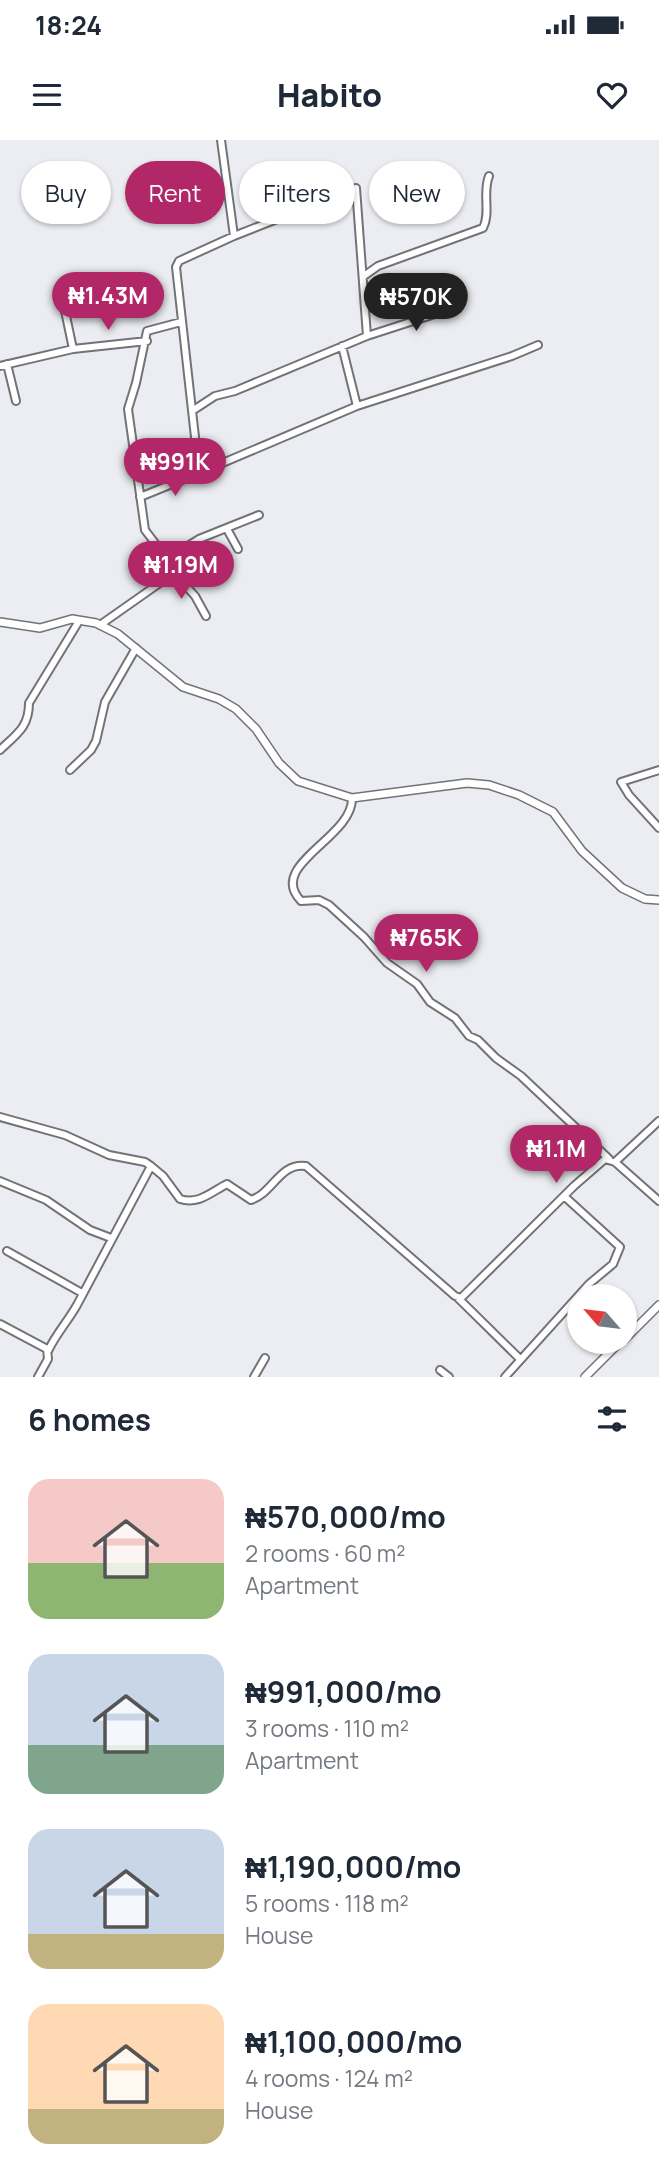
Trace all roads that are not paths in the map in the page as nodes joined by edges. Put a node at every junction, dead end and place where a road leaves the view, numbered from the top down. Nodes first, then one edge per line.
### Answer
1 (221, 140) edge
2 (488, 176) dead end
3 (234, 236) junction
4 (364, 276) junction
5 (61, 292) dead end
6 (452, 303) dead end
7 (181, 322) junction
8 (367, 336) junction
9 (147, 341) junction
10 (538, 345) dead end
11 (342, 346) junction
12 (73, 349) junction
13 (3, 365) edge
14 (16, 401) dead end
15 (357, 405) junction
16 (192, 411) junction
17 (199, 473) junction
18 (141, 497) junction
19 (259, 514) dead end
20 (227, 529) junction
21 (238, 549) dead end
22 (167, 559) junction
23 (174, 573) junction
24 (206, 616) dead end
25 (79, 621) junction
26 (0, 622) edge
27 (100, 625) junction
28 (136, 648) junction
29 (0, 750) edge
30 (659, 769) edge
31 (70, 770) dead end
32 (352, 798) junction
33 (659, 828) edge
34 (659, 900) edge
35 (0, 1117) edge
36 (659, 1121) edge
37 (612, 1160) junction
38 (151, 1166) junction
39 (0, 1181) edge
40 (564, 1196) junction
41 (659, 1201) edge
42 (111, 1238) junction
43 (6, 1251) dead end
44 (589, 1284) edge
45 (82, 1293) junction
46 (458, 1298) junction
47 (659, 1305) edge
48 (567, 1308) edge
49 (0, 1324) edge
50 (637, 1327) edge
51 (48, 1351) junction
52 (602, 1354) edge
53 (265, 1358) dead end
54 (520, 1359) junction
55 (440, 1370) dead end
56 (37, 1377) edge
57 (254, 1377) edge
58 (449, 1377) edge
59 (505, 1377) edge
60 (585, 1377) edge

1 - 3 street
2 - 4 street
3 - 4 street
3 - 7 street
4 - 8 street
5 - 12 street
6 - 8 street
7 - 9 street
7 - 16 street
8 - 11 street
9 - 12 street
9 - 18 street
10 - 15 street
11 - 15 street
11 - 16 street
12 - 13 street
13 - 14 street
15 - 17 street
16 - 17 street
17 - 18 street
18 - 22 street
19 - 20 street
20 - 21 street
20 - 22 street
22 - 23 street
23 - 24 street
23 - 27 street
25 - 26 street
25 - 27 street
25 - 29 street
27 - 28 street
28 - 31 street
28 - 32 street
30 - 33 street
32 - 34 street
32 - 37 street
35 - 38 street
36 - 37 street
37 - 40 street
37 - 41 street
38 - 42 street
38 - 46 street
39 - 42 street
40 - 44 street
40 - 46 street
42 - 45 street
43 - 45 street
45 - 51 street
46 - 54 street
47 - 50 street
48 - 54 street
49 - 51 street
51 - 56 street
52 - 60 street
53 - 57 street
54 - 59 street
55 - 58 street

